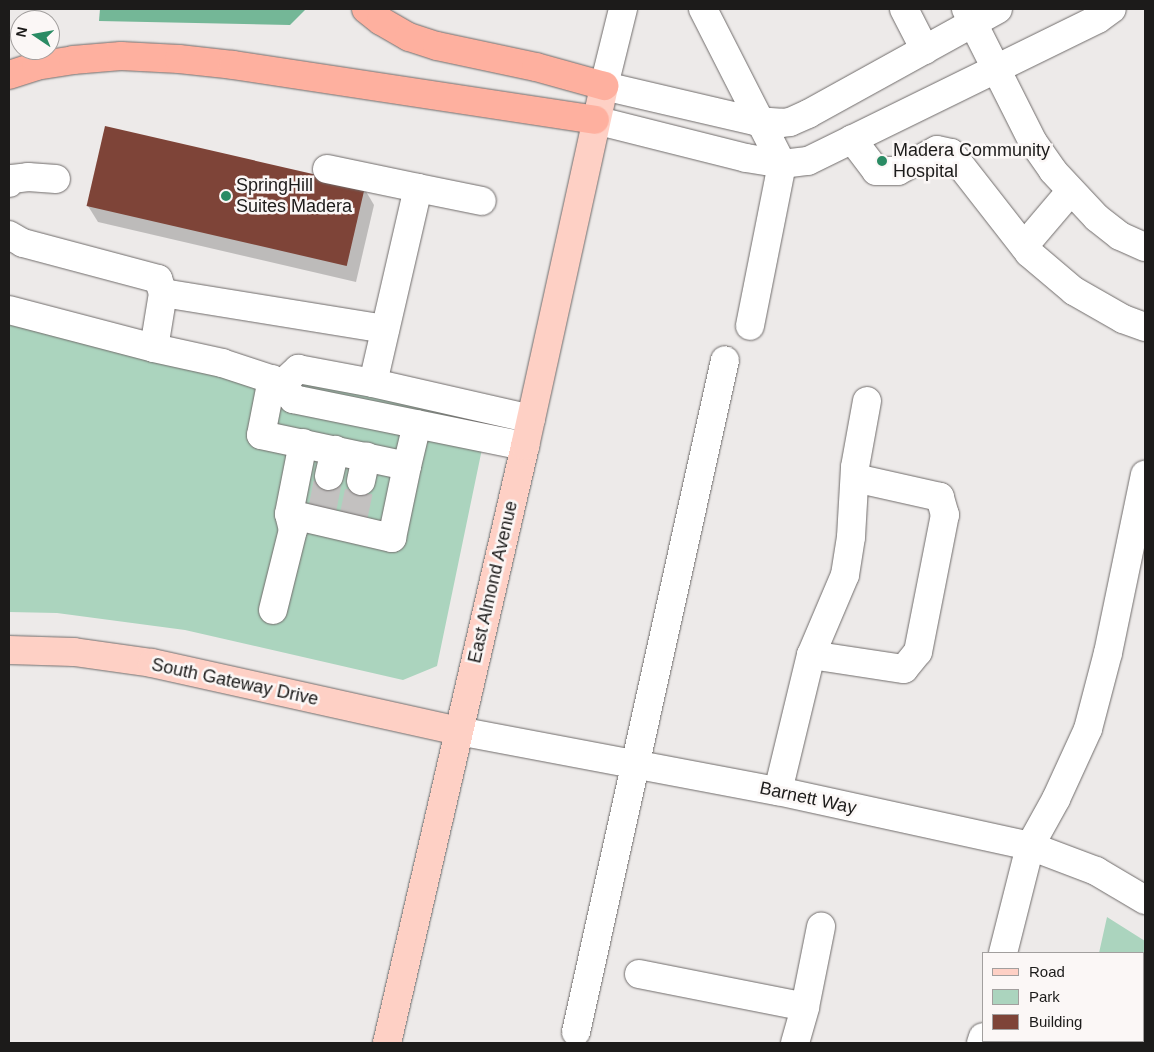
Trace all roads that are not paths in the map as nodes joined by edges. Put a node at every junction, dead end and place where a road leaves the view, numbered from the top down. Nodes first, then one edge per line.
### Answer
1 (366, 9) edge
2 (623, 9) edge
3 (703, 9) edge
4 (904, 9) edge
5 (998, 9) edge
6 (1112, 9) edge
7 (970, 15) edge
8 (925, 50) junction
9 (997, 67) junction
10 (9, 75) edge
11 (604, 86) junction
12 (595, 120) junction
13 (762, 122) junction
14 (852, 139) junction
15 (782, 164) junction
16 (326, 169) dead end
17 (56, 179) dead end
18 (9, 183) edge
19 (418, 188) junction
20 (1070, 192) junction
21 (482, 201) dead end
22 (9, 235) edge
23 (1024, 246) junction
24 (1145, 247) edge
25 (163, 293) junction
26 (9, 310) edge
27 (750, 326) dead end
28 (1145, 328) edge
29 (385, 329) junction
30 (154, 348) junction
31 (725, 360) dead end
32 (277, 381) junction
33 (372, 383) junction
34 (867, 401) dead end
35 (531, 419) junction
36 (417, 424) junction
37 (303, 444) junction
38 (526, 446) junction
39 (335, 450) junction
40 (408, 466) junction
41 (1145, 475) edge
42 (329, 476) tunnel mouth
43 (855, 478) junction
44 (289, 514) junction
45 (1140, 531) edge
46 (273, 610) dead end
47 (9, 650) edge
48 (811, 656) junction
49 (458, 731) junction
50 (637, 763) junction
51 (778, 791) junction
52 (1030, 846) junction
53 (1145, 900) edge
54 (821, 927) dead end
55 (1004, 952) edge
56 (639, 974) dead end
57 (806, 1007) junction
58 (576, 1032) dead end
59 (387, 1043) edge
60 (796, 1043) edge

1 - 11 highway
2 - 11 street
3 - 13 street
4 - 8 street
5 - 7 street
6 - 9 street
7 - 8 street
7 - 9 street
8 - 13 street
9 - 14 street
9 - 20 street
10 - 12 highway
11 - 12 main road, East Almond Avenue
11 - 13 street
12 - 15 street
12 - 35 main road, East Almond Avenue
13 - 15 street
14 - 15 street
14 - 23 street
15 - 27 street
16 - 19 street
17 - 18 street
19 - 21 street
19 - 29 street
20 - 23 street
20 - 24 street
22 - 25 street
23 - 28 street
25 - 29 street
25 - 30 street
26 - 30 street
29 - 33 street
30 - 32 street
31 - 50 street
32 - 33 street
32 - 36 street
32 - 37 street
33 - 35 street
34 - 43 street
35 - 38 main road, East Almond Avenue
36 - 38 street
36 - 40 street
37 - 39 street
37 - 44 street
38 - 49 main road, East Almond Avenue
39 - 40 street
39 - 42 street
40 - 44 street
41 - 45 street
43 - 48 street
43 - 48 street
44 - 46 street
45 - 52 street
47 - 49 main road, South Gateway Drive
48 - 51 street
49 - 50 street, Barnett Way
49 - 59 main road, East Almond Avenue
50 - 51 street, Barnett Way
50 - 58 street
51 - 52 street, Barnett Way
52 - 53 street, Barnett Way
52 - 55 street
54 - 57 street
56 - 57 street
57 - 60 street

